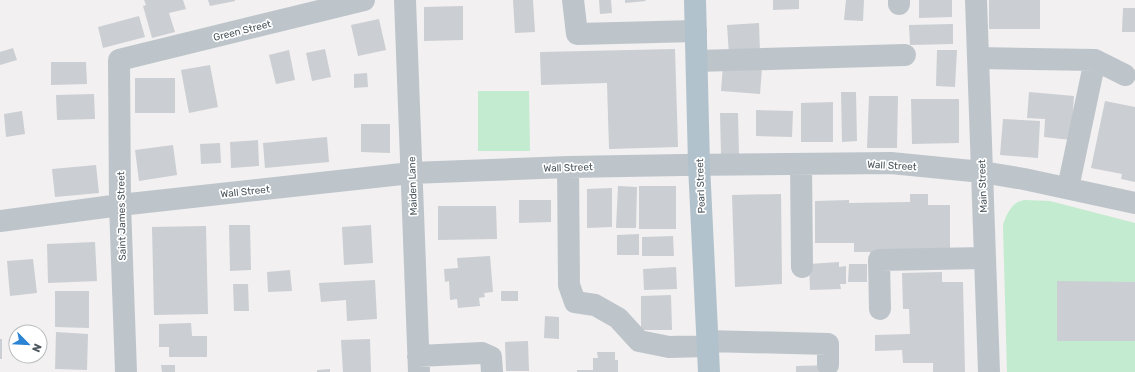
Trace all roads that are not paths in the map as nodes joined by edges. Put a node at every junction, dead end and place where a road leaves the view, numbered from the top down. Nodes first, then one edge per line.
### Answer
1 (364, 0) edge
2 (405, 0) edge
3 (573, 0) edge
4 (695, 0) edge
5 (976, 0) edge
6 (696, 31) junction
7 (905, 55) dead end
8 (978, 58) junction
9 (119, 60) joint
10 (1095, 60) junction
11 (697, 61) junction
12 (1125, 75) dead end
13 (801, 164) junction
14 (699, 165) junction
15 (568, 167) junction
16 (982, 172) junction
17 (411, 173) junction
18 (1068, 188) junction
19 (1135, 203) edge
20 (120, 204) junction
21 (0, 221) edge
22 (984, 258) junction
23 (802, 267) dead end
24 (880, 309) dead end
25 (707, 343) junction
26 (418, 364) edge
27 (828, 365) dead end
28 (126, 372) edge
29 (492, 372) edge
30 (709, 372) edge
31 (988, 372) edge

1 - 9 street, Green Street
2 - 17 street, Maiden Lane
3 - 6 street
4 - 6 main road, Pearl Street
5 - 8 street, Main Street
6 - 11 main road, Pearl Street
7 - 11 street
8 - 10 street
8 - 16 street, Main Street
9 - 20 street, Saint James Street
10 - 12 street
10 - 18 street
11 - 14 main road, Pearl Street
13 - 14 street, Wall Street
13 - 16 street, Wall Street
13 - 23 street
14 - 15 street, Wall Street
14 - 25 main road, Pearl Street
15 - 17 street, Wall Street
15 - 25 street
16 - 18 street, Wall Street
16 - 22 street, Main Street
17 - 20 street, Wall Street
17 - 26 street, Maiden Lane
18 - 19 street, Wall Street
20 - 21 street, Wall Street
20 - 28 street, Saint James Street
22 - 24 street
22 - 31 street, Main Street
25 - 27 street
25 - 30 main road, Pearl Street
26 - 29 street

